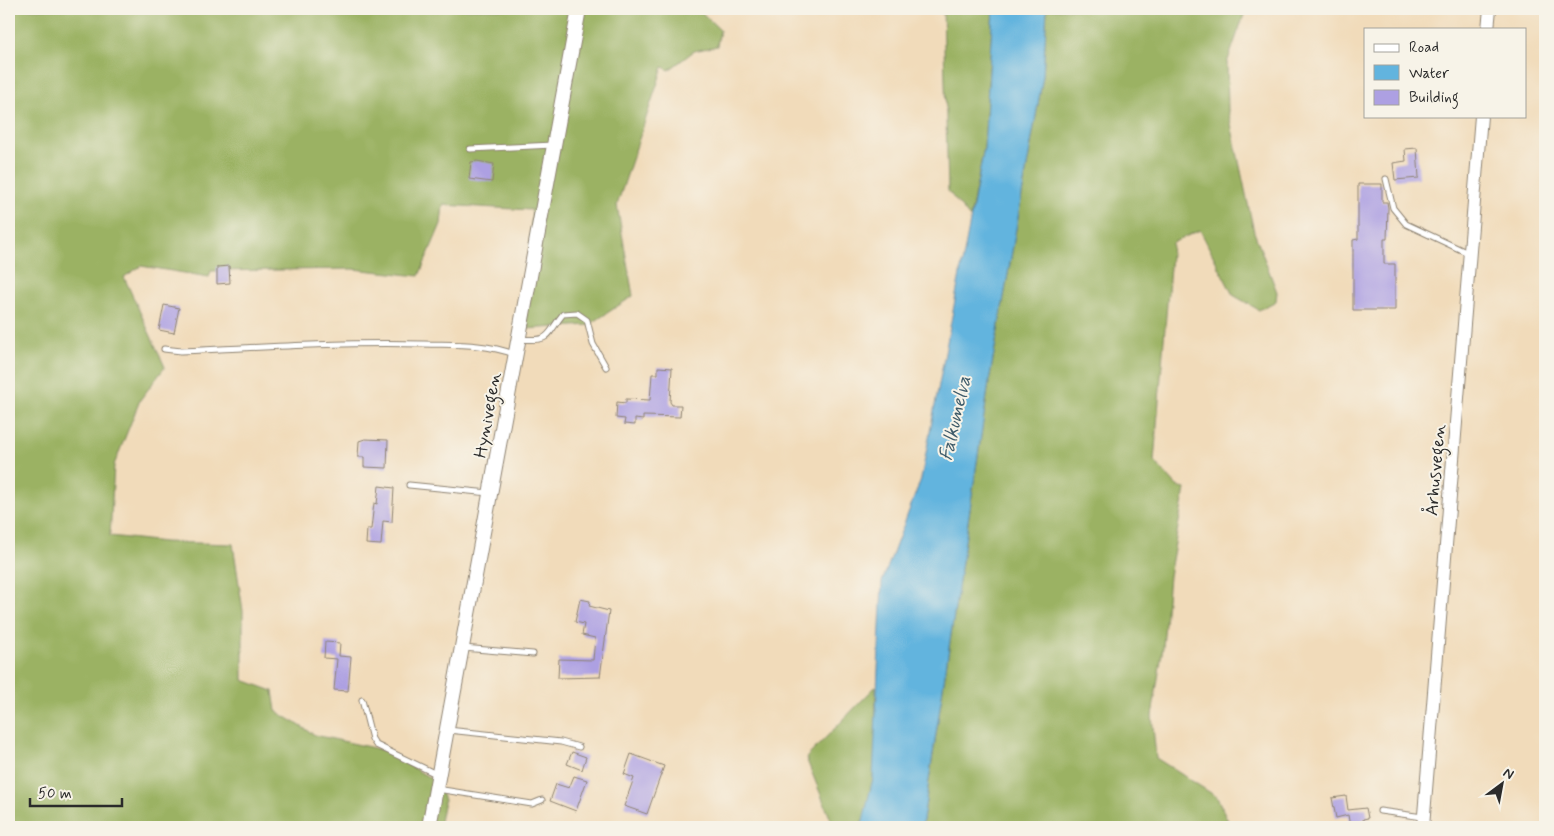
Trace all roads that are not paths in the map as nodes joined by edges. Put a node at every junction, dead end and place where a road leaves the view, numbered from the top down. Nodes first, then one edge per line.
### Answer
1 (579, 9) edge
2 (1490, 9) edge
3 (1488, 28) edge
4 (1481, 118) edge
5 (556, 145) junction
6 (470, 149) dead end
7 (1386, 179) dead end
8 (1470, 254) junction
9 (520, 339) junction
10 (164, 348) dead end
11 (517, 355) junction
12 (606, 367) dead end
13 (409, 485) dead end
14 (492, 493) junction
15 (463, 648) junction
16 (533, 654) dead end
17 (362, 700) dead end
18 (447, 730) junction
19 (579, 747) dead end
20 (438, 782) junction
21 (542, 800) dead end
22 (1380, 812) dead end
23 (1424, 822) edge
24 (429, 827) edge

1 - 5 main road, Hynivegen
2 - 3 street
4 - 8 street, Århusvegen
5 - 6 lane
5 - 9 main road, Hynivegen
7 - 8 lane
8 - 23 street, Århusvegen
9 - 11 main road, Hynivegen
9 - 12 lane
10 - 11 lane
11 - 14 main road, Hynivegen
13 - 14 lane
14 - 15 main road, Hynivegen
15 - 16 lane
15 - 18 main road, Hynivegen
17 - 20 lane
18 - 19 lane
18 - 20 main road, Hynivegen
20 - 21 lane
20 - 24 main road, Hynivegen
22 - 23 lane

